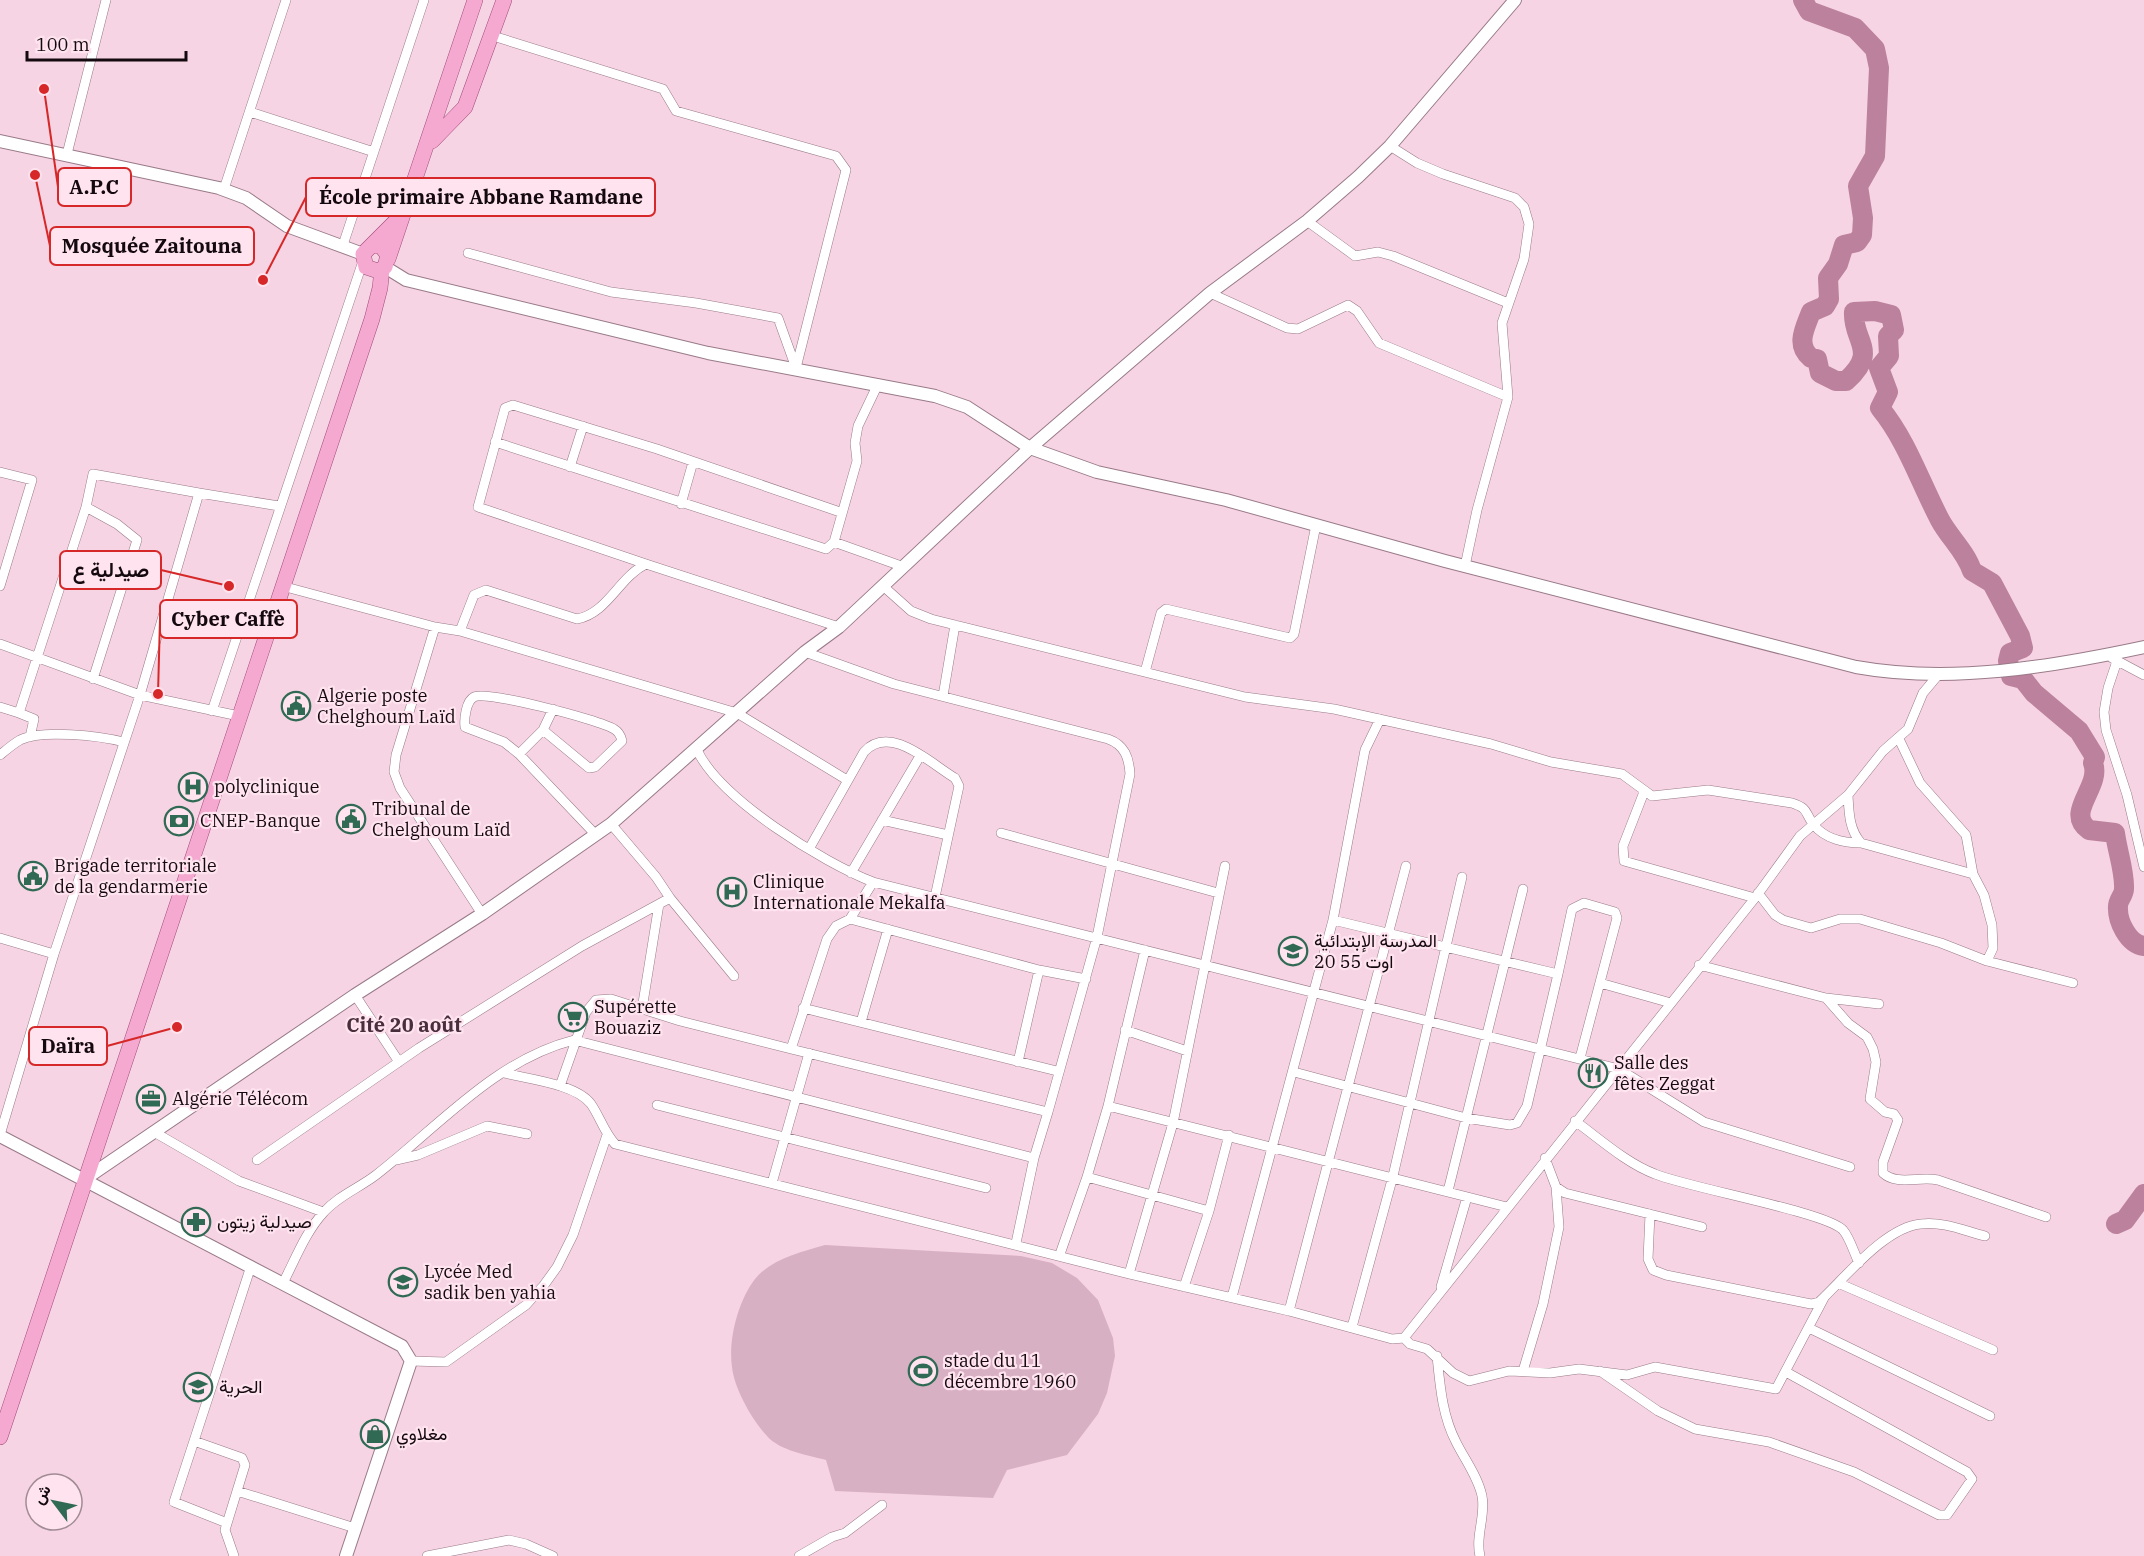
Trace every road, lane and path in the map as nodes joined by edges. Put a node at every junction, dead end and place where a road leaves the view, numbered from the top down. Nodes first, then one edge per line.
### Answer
1 (106, 0) edge
2 (286, 0) edge
3 (423, 0) edge
4 (476, 0) edge
5 (504, 0) edge
6 (1515, 0) edge
7 (493, 36) junction
8 (250, 112) junction
9 (0, 141) edge
10 (430, 143) junction
11 (1390, 146) junction
12 (374, 152) junction
13 (67, 154) junction
14 (224, 189) junction
15 (406, 210) junction
16 (1307, 221) junction
17 (343, 245) junction
18 (366, 253) junction
19 (468, 253) dead end
20 (385, 265) junction
21 (1209, 293) junction
22 (1508, 303) junction
23 (796, 368) junction
24 (878, 384) junction
25 (1508, 397) junction
26 (583, 426) junction
27 (495, 442) junction
28 (1030, 448) junction
29 (693, 462) junction
30 (570, 467) junction
31 (0, 472) edge
32 (199, 494) junction
33 (681, 504) junction
34 (279, 506) junction
35 (86, 507) junction
36 (840, 512) junction
37 (1316, 525) junction
38 (834, 542) junction
39 (646, 564) junction
40 (1465, 566) junction
41 (904, 567) junction
42 (0, 586) edge
43 (282, 586) junction
44 (883, 586) junction
45 (955, 625) junction
46 (435, 627) junction
47 (839, 627) junction
48 (460, 632) junction
49 (0, 644) edge
50 (2144, 647) edge
51 (805, 651) junction
52 (38, 658) junction
53 (2112, 658) junction
54 (1145, 672) junction
55 (1939, 674) junction
56 (2144, 675) edge
57 (93, 679) junction
58 (140, 695) junction
59 (943, 696) junction
60 (0, 707) edge
61 (553, 710) junction
62 (212, 711) junction
63 (19, 713) junction
64 (737, 713) junction
65 (239, 716) junction
66 (1380, 719) junction
67 (543, 730) junction
68 (30, 737) junction
69 (1899, 739) junction
70 (124, 742) junction
71 (697, 750) junction
72 (0, 754) edge
73 (519, 754) junction
74 (920, 756) junction
75 (848, 780) junction
76 (1644, 792) junction
77 (1848, 795) junction
78 (882, 820) junction
79 (611, 824) junction
80 (1813, 825) junction
81 (1001, 833) dead end
82 (595, 834) junction
83 (948, 836) junction
84 (1861, 843) junction
85 (809, 849) junction
86 (1114, 864) junction
87 (1225, 866) dead end
88 (1406, 866) dead end
89 (2144, 867) edge
90 (851, 873) junction
91 (1973, 874) junction
92 (1462, 877) dead end
93 (873, 882) junction
94 (1522, 889) dead end
95 (1218, 893) junction
96 (1756, 896) junction
97 (935, 897) junction
98 (670, 898) junction
99 (659, 904) junction
100 (482, 914) junction
101 (850, 919) junction
102 (1333, 920) junction
103 (888, 929) junction
104 (1390, 934) junction
105 (1097, 937) junction
106 (0, 938) edge
107 (1445, 945) junction
108 (1145, 950) junction
109 (54, 954) junction
110 (1504, 961) junction
111 (1987, 961) junction
112 (1699, 965) junction
113 (1205, 967) junction
114 (1039, 970) junction
115 (1558, 974) junction
116 (734, 976) dead end
117 (1086, 979) junction
118 (1600, 983) junction
119 (2073, 983) dead end
120 (1314, 993) junction
121 (356, 995) junction
122 (1826, 998) junction
123 (1671, 1003) junction
124 (1879, 1004) dead end
125 (1371, 1006) junction
126 (803, 1008) junction
127 (642, 1009) junction
128 (1427, 1021) junction
129 (861, 1022) junction
130 (1125, 1030) junction
131 (1488, 1037) junction
132 (574, 1040) junction
133 (791, 1049) junction
134 (1541, 1049) junction
135 (1187, 1051) junction
136 (809, 1053) junction
137 (1580, 1058) junction
138 (399, 1062) junction
139 (1017, 1062) junction
140 (1619, 1069) junction
141 (1058, 1071) junction
142 (504, 1072) junction
143 (1294, 1072) junction
144 (560, 1086) junction
145 (1348, 1088) junction
146 (796, 1098) junction
147 (1410, 1102) junction
148 (657, 1105) dead end
149 (1108, 1106) junction
150 (1048, 1112) junction
151 (1466, 1118) junction
152 (1575, 1121) junction
153 (1173, 1123) junction
154 (154, 1132) junction
155 (527, 1134) dead end
156 (607, 1135) junction
157 (1229, 1135) junction
158 (0, 1136) edge
159 (785, 1139) junction
160 (1274, 1147) junction
161 (1034, 1158) junction
162 (1545, 1158) junction
163 (257, 1160) dead end
164 (393, 1161) junction
165 (1328, 1163) junction
166 (1850, 1167) dead end
167 (1393, 1176) junction
168 (1087, 1177) junction
169 (85, 1179) junction
170 (772, 1182) junction
171 (1556, 1187) junction
172 (986, 1188) dead end
173 (1448, 1191) junction
174 (1153, 1195) junction
175 (1467, 1197) junction
176 (1507, 1207) junction
177 (1209, 1211) junction
178 (323, 1212) junction
179 (1650, 1214) junction
180 (2046, 1217) dead end
181 (1702, 1227) dead end
182 (1985, 1236) dead end
183 (1016, 1243) junction
184 (1060, 1254) junction
185 (1859, 1263) junction
186 (251, 1266) junction
187 (1130, 1274) junction
188 (283, 1283) junction
189 (1838, 1283) junction
190 (1184, 1287) junction
191 (1440, 1290) junction
192 (1825, 1296) junction
193 (1232, 1297) junction
194 (1288, 1311) junction
195 (1352, 1327) junction
196 (1809, 1328) junction
197 (1404, 1338) junction
198 (1993, 1350) dead end
199 (1437, 1356) junction
200 (411, 1360) junction
201 (1523, 1371) junction
202 (1600, 1371) junction
203 (1786, 1372) junction
204 (1990, 1416) dead end
205 (0, 1437) edge
206 (194, 1442) junction
207 (237, 1491) junction
208 (882, 1505) dead end
209 (227, 1523) junction
210 (355, 1528) junction
211 (234, 1556) edge
212 (346, 1556) edge
213 (427, 1556) edge
214 (553, 1556) edge
215 (799, 1556) edge
216 (1480, 1556) edge

1 - 13 street
2 - 8 street
3 - 12 street
4 - 10 main road
5 - 7 main road
6 - 11 street
7 - 10 main road
7 - 23 street
8 - 12 street
8 - 14 street
9 - 13 street
10 - 15 main road
11 - 16 street
11 - 22 street
12 - 17 street
13 - 14 street
14 - 17 street
15 - 18 main road
15 - 20 main road
16 - 21 street
16 - 22 street
17 - 18 street
18 - 20 main road
18 - 20 main road
18 - 34 street
19 - 23 street
20 - 23 street
20 - 43 main road
21 - 25 street
21 - 28 street
22 - 25 street
23 - 24 street
24 - 28 street
24 - 36 street
25 - 40 street
26 - 27 street
26 - 29 street
26 - 30 street
27 - 30 street
27 - 39 street
28 - 37 street
28 - 41 street
29 - 33 street
29 - 36 street
30 - 33 street
31 - 42 street
32 - 34 street
32 - 35 street
32 - 58 street
33 - 38 street
34 - 62 street
35 - 52 street
35 - 57 street
36 - 38 street
37 - 40 street
37 - 54 street
38 - 41 street
39 - 47 street
39 - 48 street
40 - 55 street
41 - 44 street
43 - 46 street
43 - 65 main road
44 - 45 street
44 - 47 street
45 - 54 street
45 - 59 street
46 - 48 street
46 - 100 street
47 - 51 street
48 - 64 street
49 - 52 street
50 - 53 street
51 - 59 street
51 - 64 street
52 - 57 street
52 - 63 street
53 - 55 street
53 - 56 street
53 - 89 street
54 - 66 street
55 - 69 street
57 - 58 street
58 - 62 street
58 - 70 street
59 - 86 street
60 - 63 street
61 - 67 street
61 - 67 street
61 - 73 street
62 - 65 street
63 - 68 street
64 - 71 street
64 - 75 street
65 - 169 main road
66 - 76 street
66 - 102 street
67 - 73 street
68 - 70 street
68 - 72 street
69 - 77 street
69 - 91 street
70 - 109 street
71 - 79 street
71 - 85 street
73 - 82 street
74 - 75 street
74 - 78 street
74 - 83 street
75 - 85 street
76 - 80 street
76 - 96 street
77 - 80 street
77 - 84 street
78 - 83 street
78 - 90 street
79 - 82 street
79 - 98 street
80 - 84 street
80 - 96 street
81 - 86 street
82 - 100 street
83 - 97 street
84 - 91 street
85 - 90 street
86 - 95 street
86 - 105 street
87 - 95 street
88 - 104 street
90 - 93 street
91 - 111 street
92 - 107 street
93 - 97 street
93 - 101 street
94 - 110 street
95 - 113 street
96 - 111 street
96 - 112 street
97 - 105 street
98 - 99 street
98 - 116 street
99 - 127 street
99 - 138 street
100 - 121 street
101 - 103 street
101 - 126 street
102 - 104 street
102 - 120 street
103 - 114 street
103 - 129 street
104 - 107 street
104 - 125 street
105 - 108 street
105 - 117 street
106 - 109 street
107 - 110 street
107 - 128 street
108 - 113 street
108 - 130 street
109 - 158 street
110 - 115 street
110 - 131 street
111 - 119 street
112 - 122 street
112 - 123 street
113 - 120 street
113 - 135 street
114 - 117 street
114 - 139 street
115 - 118 street
115 - 134 street
117 - 141 street
118 - 123 street
118 - 137 street
120 - 125 street
120 - 143 street
121 - 138 street
121 - 154 street
122 - 124 street
122 - 180 street
123 - 140 street
125 - 128 street
125 - 145 street
126 - 129 street
126 - 133 street
127 - 132 street
127 - 133 street
128 - 131 street
128 - 147 street
129 - 139 street
130 - 135 street
130 - 149 street
131 - 134 street
131 - 151 street
132 - 142 street
132 - 144 street
132 - 146 street
133 - 136 street
134 - 137 street
134 - 151 street
135 - 153 street
136 - 146 street
136 - 150 street
137 - 140 street
138 - 163 street
139 - 141 street
140 - 152 street
140 - 166 street
141 - 150 street
142 - 144 street
142 - 164 street
143 - 145 street
143 - 160 street
144 - 156 street
145 - 147 street
145 - 165 street
146 - 159 street
146 - 161 street
147 - 151 street
147 - 167 street
148 - 159 street
149 - 153 street
149 - 168 street
150 - 161 street
151 - 173 street
152 - 162 street
152 - 185 street
153 - 157 street
153 - 174 street
154 - 169 street
154 - 178 street
155 - 164 street
156 - 170 street
156 - 200 street
157 - 160 street
157 - 177 street
158 - 169 street
159 - 170 street
159 - 172 street
160 - 165 street
160 - 193 street
161 - 183 street
162 - 171 street
162 - 176 street
164 - 178 street
165 - 167 street
165 - 194 street
167 - 173 street
167 - 195 street
168 - 174 street
168 - 184 street
169 - 186 street
169 - 205 main road
170 - 183 street
171 - 179 street
171 - 201 street
173 - 175 street
174 - 177 street
174 - 187 street
175 - 176 street
175 - 191 street
176 - 191 street
177 - 190 street
178 - 188 street
179 - 181 street
179 - 192 street
182 - 185 street
183 - 184 street
184 - 187 street
185 - 189 street
186 - 188 street
186 - 206 street
187 - 190 street
188 - 200 street
189 - 192 street
189 - 198 street
190 - 193 street
191 - 197 street
192 - 196 street
193 - 194 street
194 - 195 street
195 - 197 street
196 - 203 street
196 - 204 street
197 - 199 street
199 - 201 street
199 - 216 street
200 - 210 street
201 - 202 street
202 - 203 street
202 - 203 street
206 - 207 street
206 - 209 street
207 - 209 street
207 - 210 street
208 - 215 street
209 - 211 street
210 - 212 street
213 - 214 street

